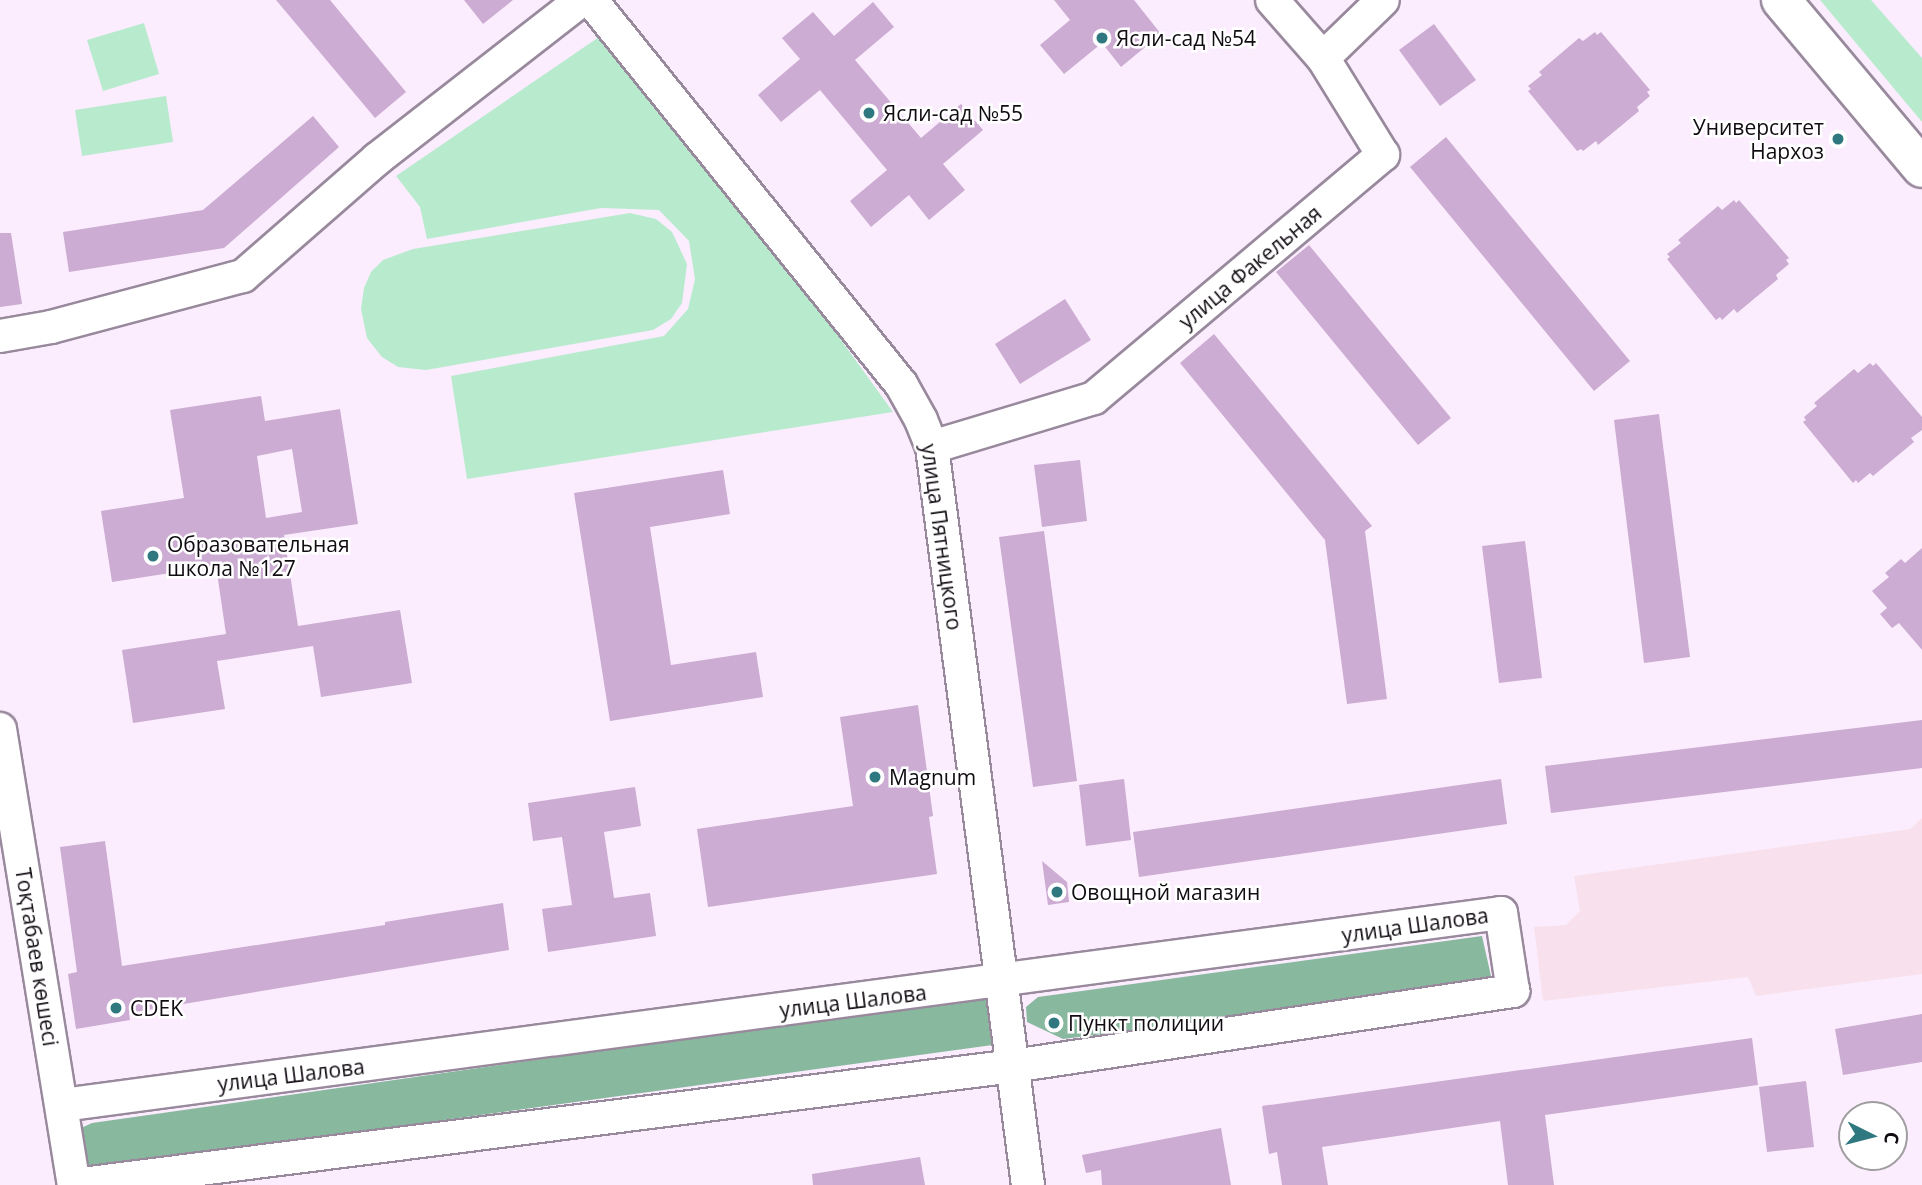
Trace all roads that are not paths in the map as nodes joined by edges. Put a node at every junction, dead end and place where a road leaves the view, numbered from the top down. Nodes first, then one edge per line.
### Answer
1 (581, 0) edge
2 (591, 0) edge
3 (1272, 0) edge
4 (1383, 0) edge
5 (1781, 0) edge
6 (1322, 58) junction
7 (1922, 168) edge
8 (0, 336) edge
9 (932, 447) junction
10 (0, 729) edge
11 (1002, 981) junction
12 (1013, 1066) junction
13 (61, 1105) junction
14 (74, 1185) edge
15 (1028, 1185) edge

1 - 8 street
2 - 9 street, улица Пятницкого
3 - 6 street
4 - 6 street
5 - 7 main road
6 - 9 street, улица Факельная
9 - 11 street, улица Пятницкого
10 - 13 street, Тоқтабаев көшесі
11 - 12 street, улица Пятницкого
11 - 12 street, улица Шалова
11 - 13 street, улица Шалова
12 - 14 street, улица Шалова
12 - 15 street, улица Пятницкого
13 - 14 street, Тоқтабаев көшесі

